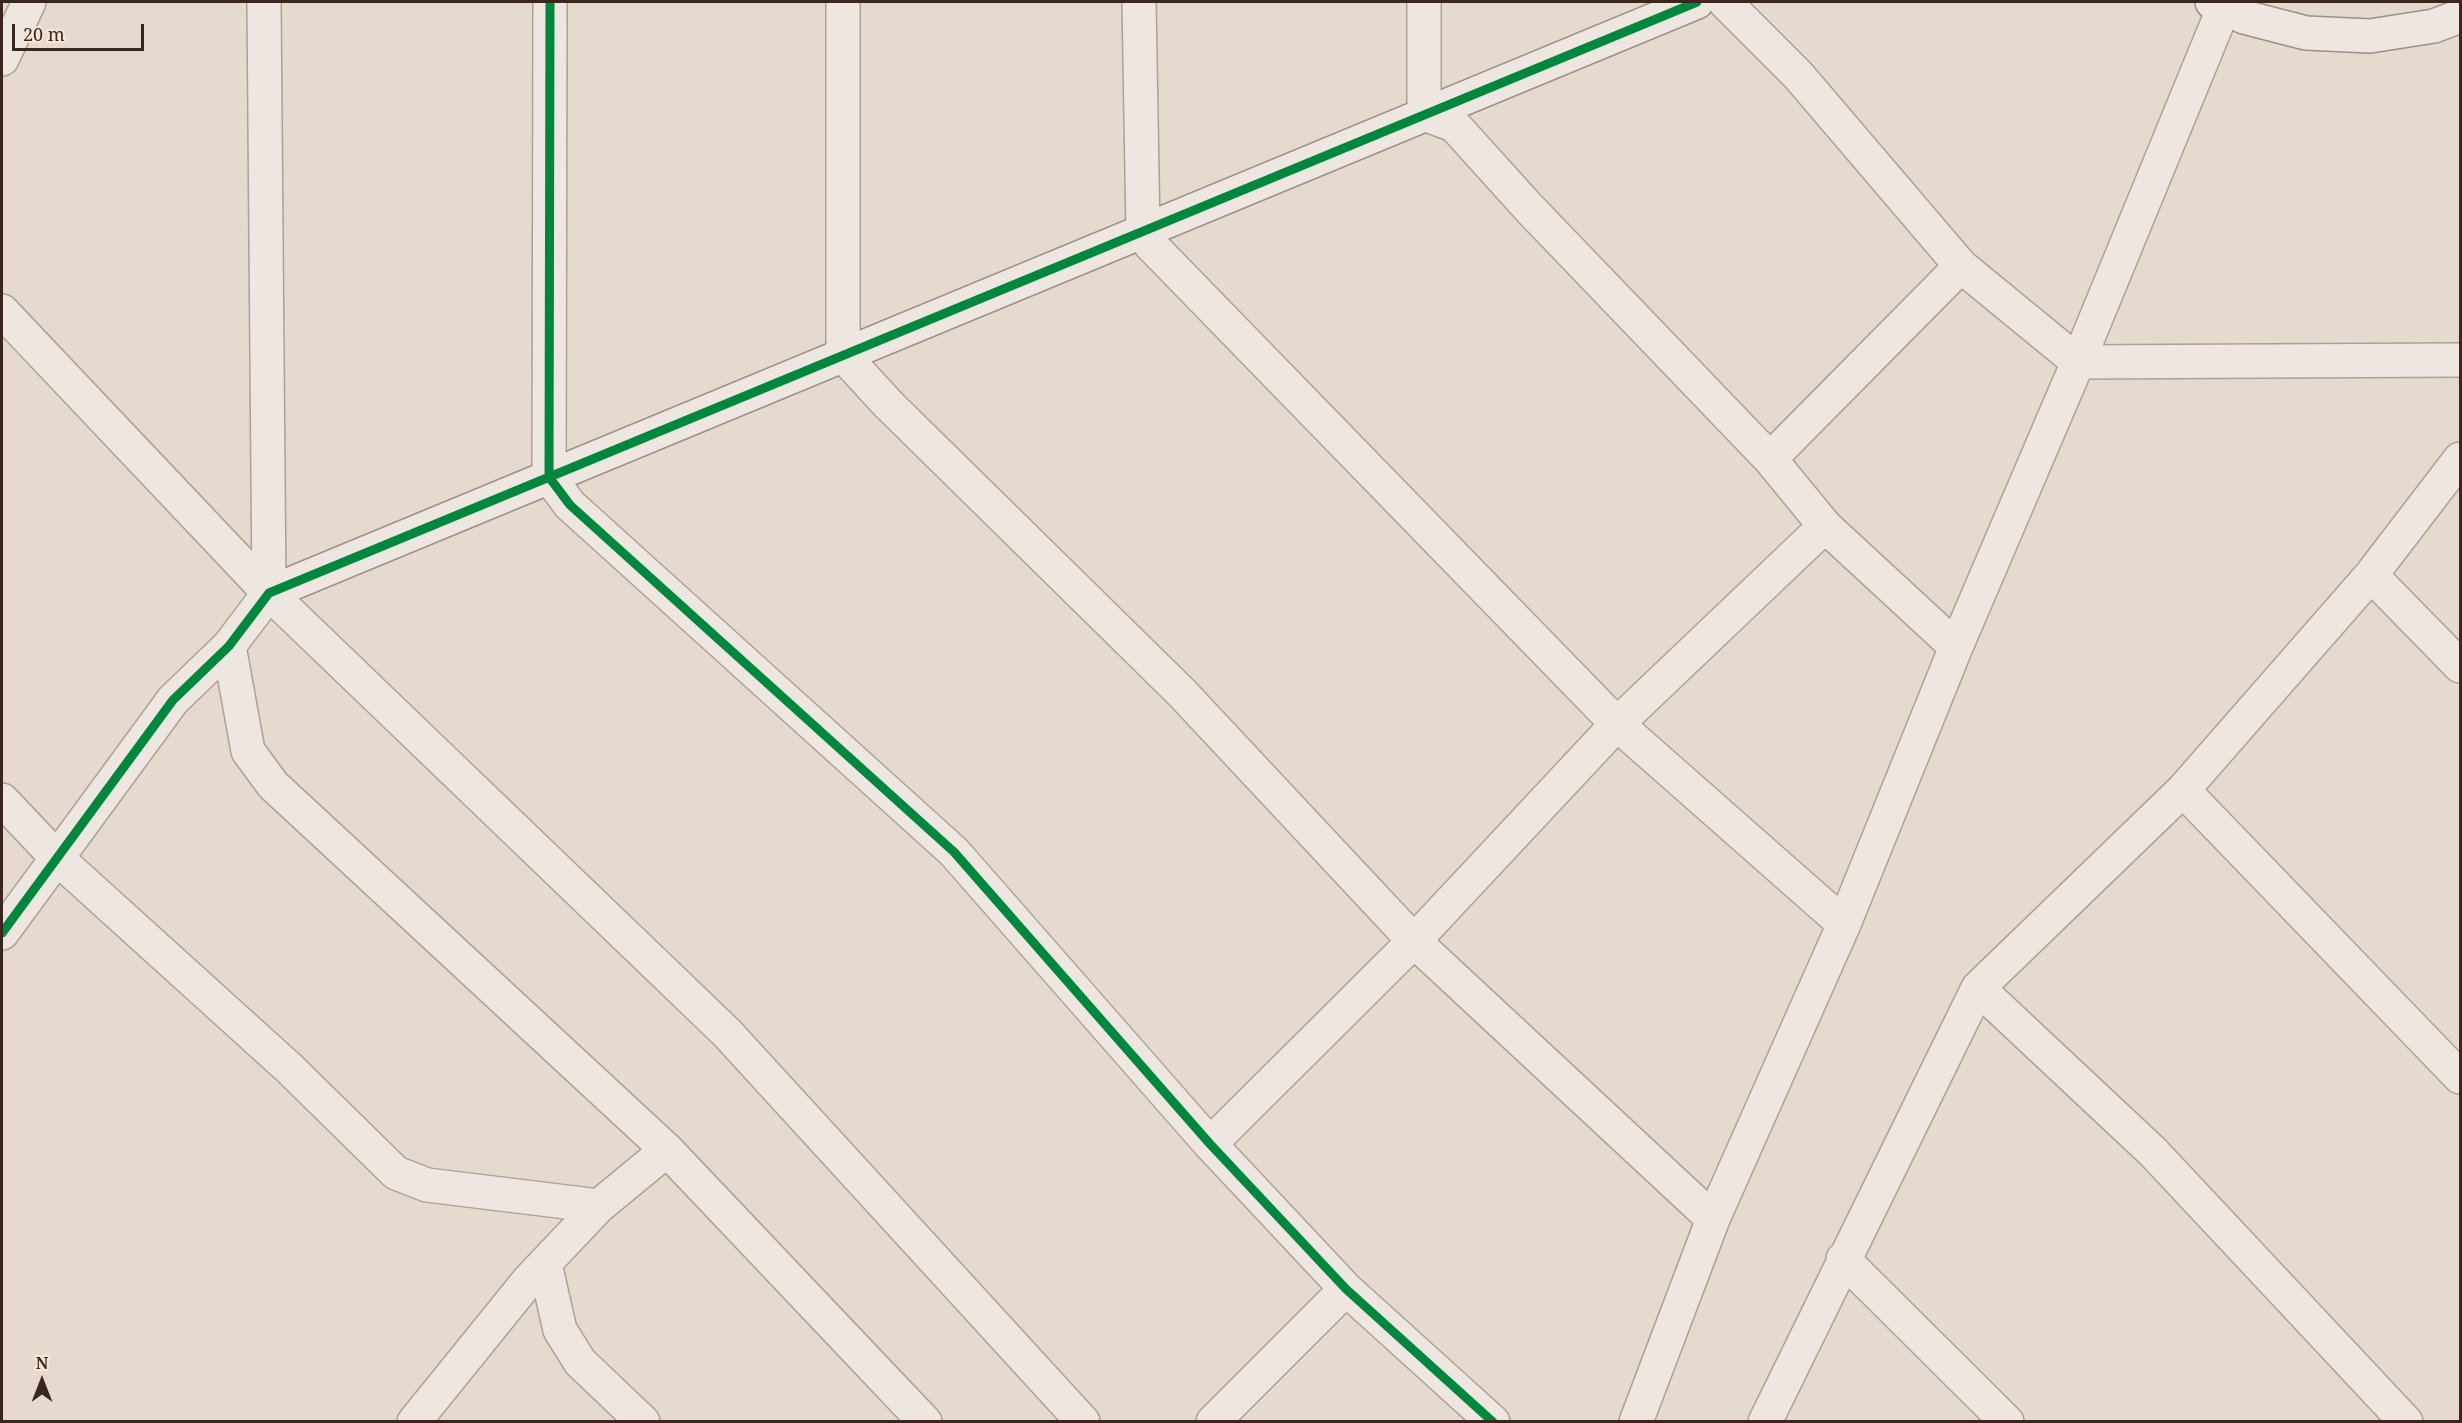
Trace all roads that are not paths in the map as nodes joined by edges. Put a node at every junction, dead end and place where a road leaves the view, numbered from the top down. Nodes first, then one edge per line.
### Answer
1 (29, 2) edge
2 (264, 2) edge
3 (550, 2) edge
4 (843, 2) edge
5 (1139, 2) edge
6 (1424, 2) edge
7 (1697, 2) edge
8 (1725, 2) edge
9 (2218, 4) edge
10 (2460, 16) edge
11 (2, 59) edge
12 (1424, 114) junction
13 (1143, 231) junction
14 (1961, 266) junction
15 (2, 311) edge
16 (843, 355) junction
17 (2460, 360) edge
18 (2078, 362) junction
19 (1770, 459) junction
20 (2460, 459) edge
21 (549, 477) junction
22 (1825, 526) junction
23 (2371, 575) junction
24 (269, 593) junction
25 (229, 646) junction
26 (1956, 646) junction
27 (2460, 666) edge
28 (1617, 724) junction
29 (2183, 790) junction
30 (2, 800) edge
31 (57, 858) junction
32 (1844, 924) junction
33 (2, 933) edge
34 (1414, 941) junction
35 (1978, 988) junction
36 (2460, 1077) edge
37 (1210, 1144) junction
38 (667, 1150) junction
39 (598, 1206) junction
40 (1713, 1219) junction
41 (1843, 1259) junction
42 (544, 1264) junction
43 (1346, 1289) junction
44 (414, 1422) edge
45 (643, 1422) edge
46 (924, 1422) edge
47 (1083, 1422) edge
48 (1213, 1422) edge
49 (1494, 1422) edge
50 (1636, 1422) edge
51 (1765, 1422) edge
52 (2007, 1422) edge
53 (2406, 1422) edge

1 - 11 street
2 - 24 street
3 - 21 street
4 - 16 street
5 - 13 street
6 - 12 street
7 - 12 street
8 - 14 street
9 - 10 street
9 - 18 street
12 - 13 street
12 - 19 street
13 - 16 street
13 - 28 street
14 - 18 street
14 - 19 street
15 - 24 street
16 - 21 street
16 - 34 street
17 - 18 street
18 - 26 street
19 - 22 street
20 - 23 street
21 - 24 street
21 - 37 street
22 - 26 street
22 - 28 street
23 - 27 street
23 - 29 street
24 - 25 street
24 - 47 street
25 - 31 street
25 - 38 street
26 - 32 street
28 - 32 street
28 - 34 street
29 - 35 street
29 - 36 street
30 - 31 street
31 - 33 street
31 - 39 street
32 - 40 street
34 - 37 street
34 - 40 street
35 - 41 street
35 - 53 street
37 - 43 street
38 - 39 street
38 - 46 street
39 - 42 street
40 - 50 street
41 - 51 street
41 - 52 street
42 - 44 street
42 - 45 street
43 - 48 street
43 - 49 street

